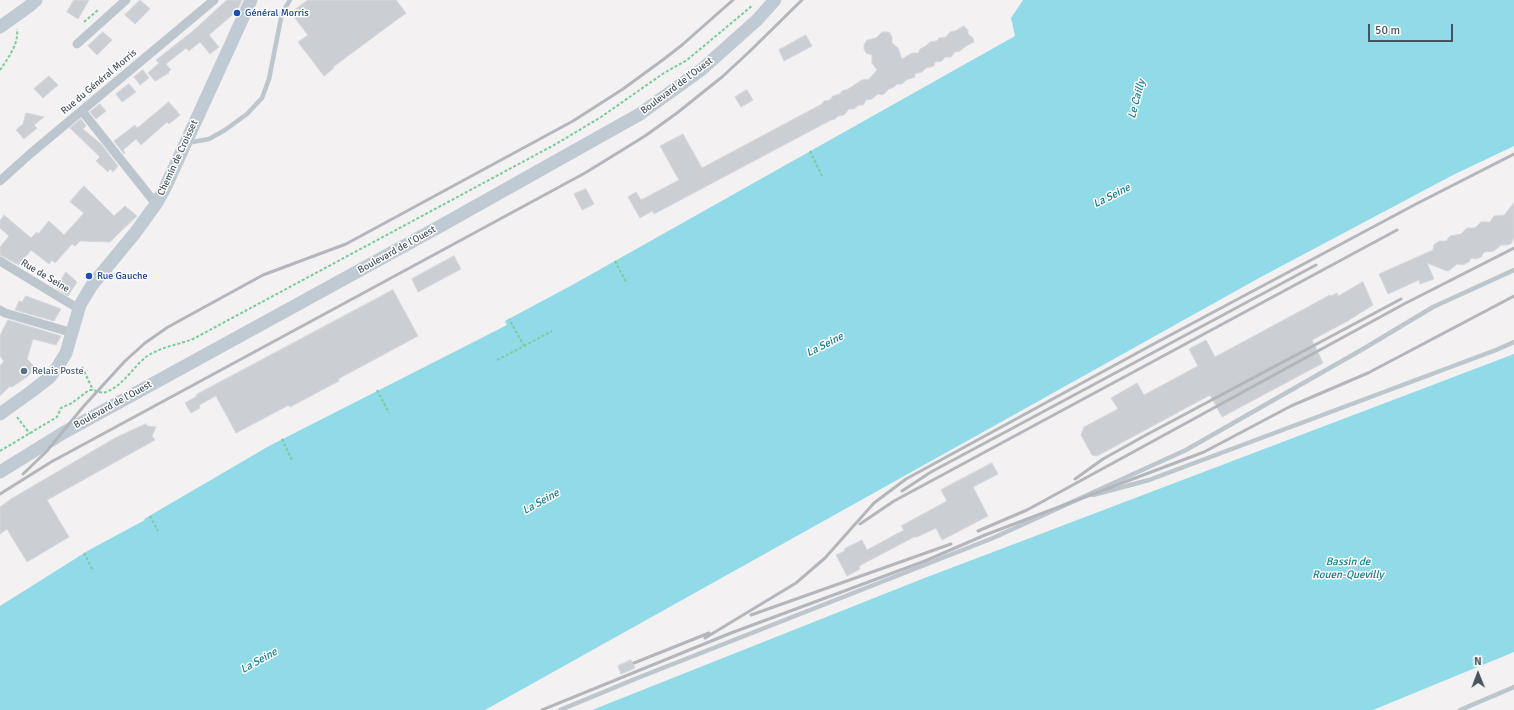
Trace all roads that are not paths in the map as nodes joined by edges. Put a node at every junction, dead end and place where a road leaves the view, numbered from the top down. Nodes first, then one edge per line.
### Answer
1 (36, 0) edge
2 (126, 0) edge
3 (214, 0) edge
4 (251, 0) edge
5 (290, 0) edge
6 (776, 0) edge
7 (0, 28) edge
8 (77, 44) dead end
9 (82, 111) junction
10 (186, 143) junction
11 (0, 182) edge
12 (156, 204) junction
13 (0, 261) edge
14 (1514, 270) edge
15 (79, 309) junction
16 (0, 310) edge
17 (73, 333) junction
18 (1514, 342) edge
19 (0, 414) edge
20 (0, 472) edge
21 (1080, 499) junction
22 (1514, 687) edge
23 (560, 710) edge
24 (1460, 710) edge

1 - 7 main road
2 - 8 street
3 - 9 street, Rue du Général Morris
4 - 10 main road, Chemin de Croisset
5 - 10 lane
6 - 20 main road, Boulevard de l'Ouest
9 - 11 street, Rue du Général Morris
9 - 12 street
10 - 12 main road, Chemin de Croisset
12 - 15 main road, Chemin de Croisset
13 - 15 street, Rue de Seine
14 - 21 lane
15 - 17 main road, Chemin de Croisset
16 - 17 street
17 - 19 main road, Chemin de Croisset
18 - 21 lane
21 - 23 lane
22 - 24 lane

